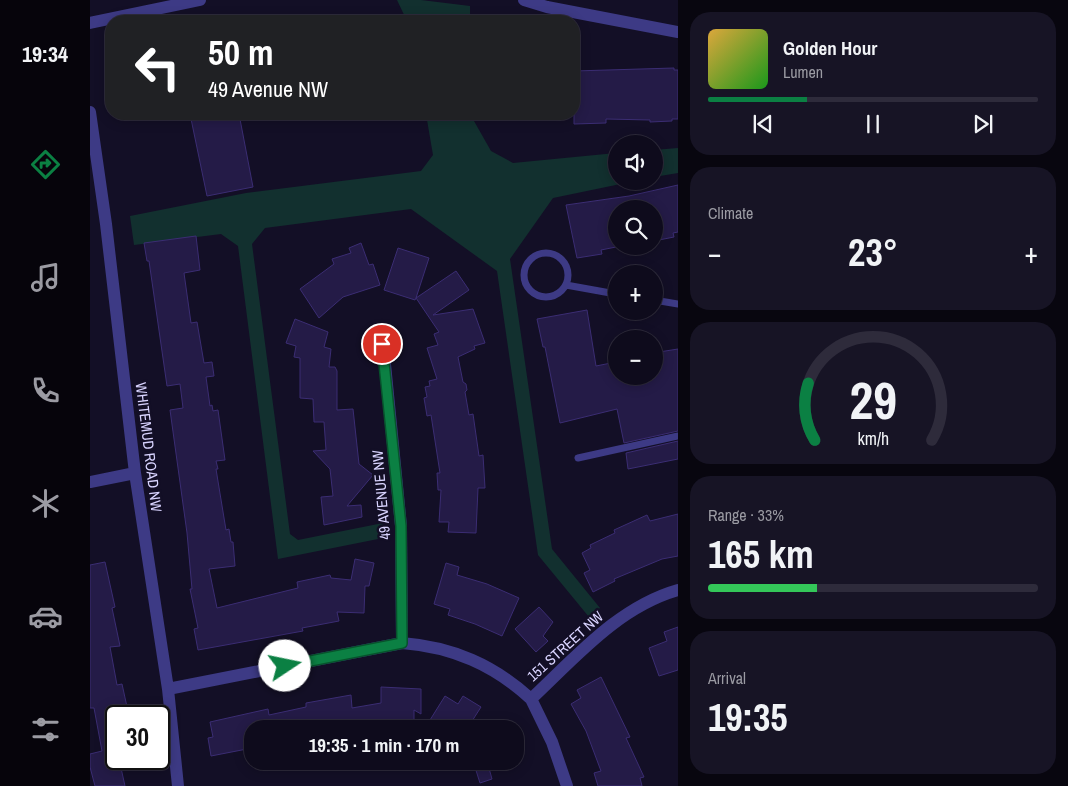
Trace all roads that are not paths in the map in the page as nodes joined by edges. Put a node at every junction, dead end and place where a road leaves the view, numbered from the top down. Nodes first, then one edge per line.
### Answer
1 (200, 0) edge
2 (524, 0) edge
3 (128, 15) edge
4 (105, 20) edge
5 (90, 23) edge
6 (678, 32) edge
7 (90, 112) edge
8 (566, 285) junction
9 (608, 293) edge
10 (663, 302) edge
11 (678, 304) edge
12 (382, 344) dead end
13 (678, 436) edge
14 (578, 458) dead end
15 (134, 473) junction
16 (90, 482) edge
17 (678, 590) edge
18 (402, 643) junction
19 (168, 689) junction
20 (531, 699) junction
21 (178, 786) edge
22 (567, 786) edge

1 - 3 street
2 - 6 street
4 - 5 street
7 - 15 street, WHITEMUD ROAD NW
8 - 8 lane
8 - 9 lane
10 - 11 lane
12 - 18 street, 49 AVENUE NW
13 - 14 lane
15 - 16 street
15 - 19 street, WHITEMUD ROAD NW
17 - 20 street, 151 STREET NW
18 - 19 street
18 - 20 street
19 - 21 street, WHITEMUD ROAD NW
20 - 22 street, 151 STREET NW

